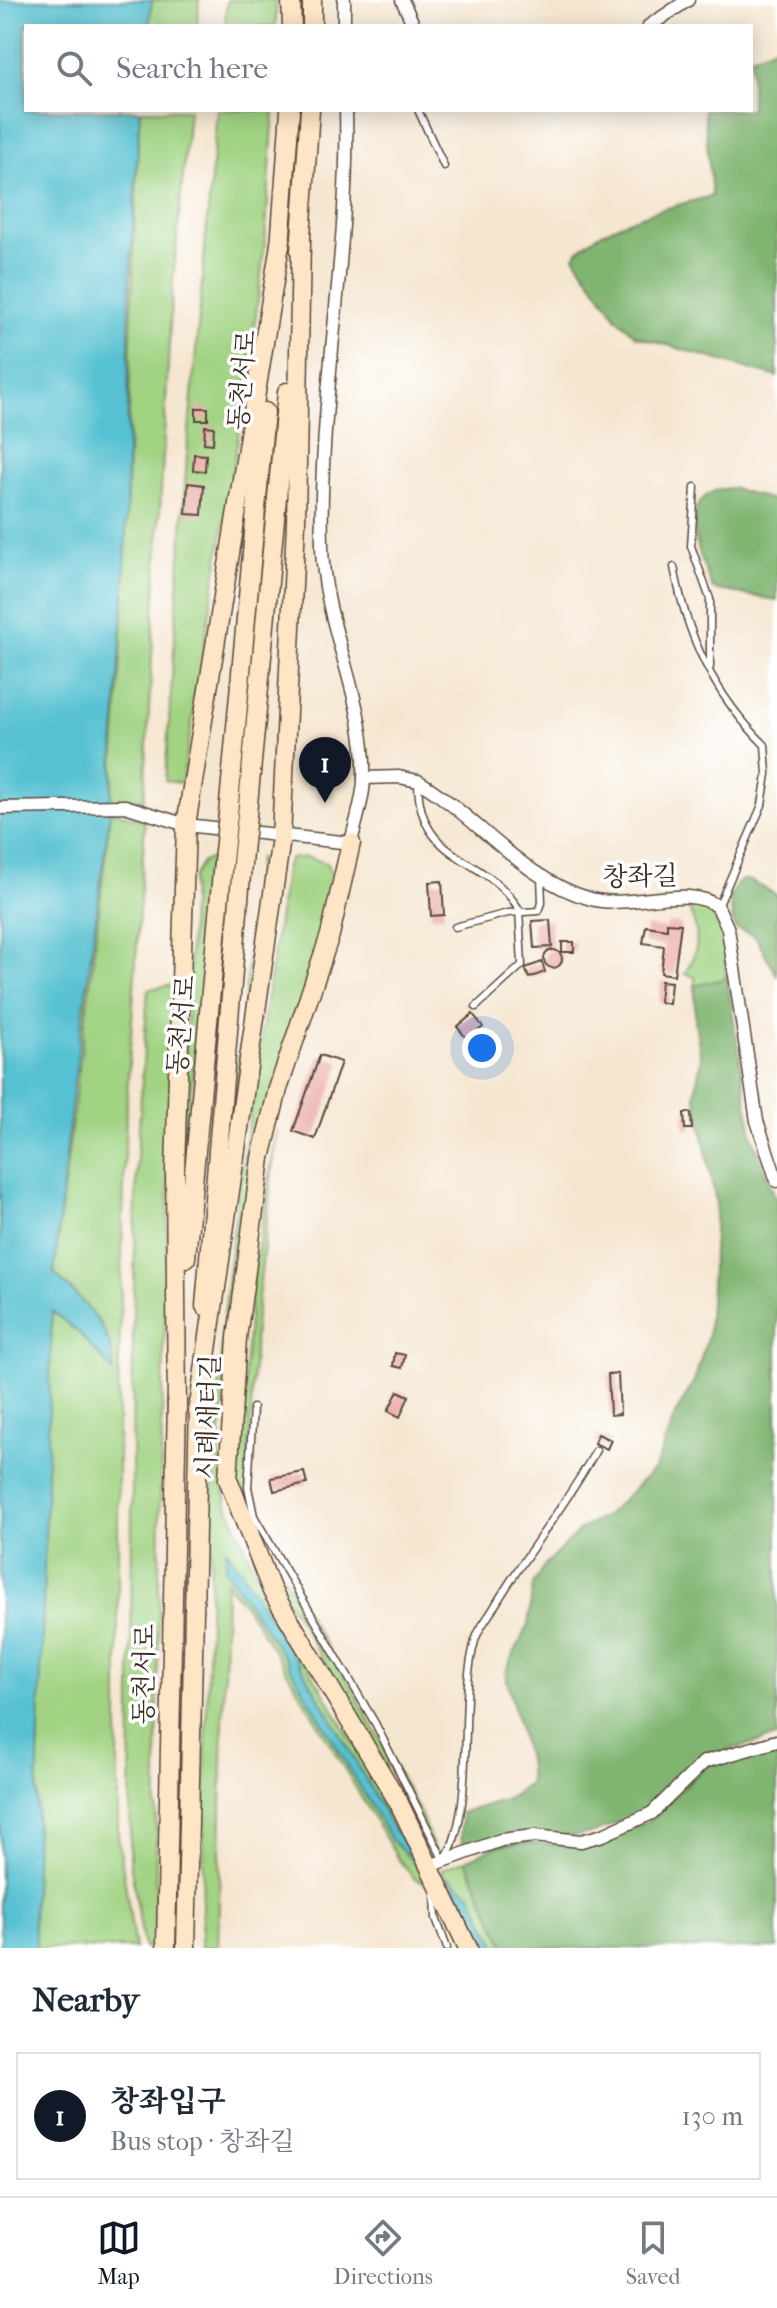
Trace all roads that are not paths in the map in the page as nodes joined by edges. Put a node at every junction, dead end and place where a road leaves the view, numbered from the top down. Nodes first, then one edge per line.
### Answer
1 (291, 0) edge
2 (312, 0) edge
3 (344, 0) edge
4 (402, 0) edge
5 (688, 0) edge
6 (292, 24) edge
7 (312, 24) edge
8 (344, 24) edge
9 (413, 24) edge
10 (652, 24) edge
11 (290, 112) edge
12 (310, 112) edge
13 (346, 112) edge
14 (419, 112) edge
15 (444, 166) dead end
16 (281, 238) junction
17 (301, 240) junction
18 (695, 487) dead end
19 (674, 567) dead end
20 (709, 671) junction
21 (364, 778) junction
22 (418, 781) junction
23 (0, 808) edge
24 (186, 825) junction
25 (281, 838) junction
26 (351, 843) junction
27 (541, 876) junction
28 (718, 907) junction
29 (520, 913) junction
30 (455, 927) dead end
31 (476, 1007) dead end
32 (776, 1176) edge
33 (253, 1408) dead end
34 (177, 1411) junction
35 (198, 1412) junction
36 (596, 1450) dead end
37 (777, 1741) edge
38 (437, 1870) junction
39 (166, 1948) edge
40 (186, 1948) edge
41 (447, 1948) edge
42 (468, 1948) edge

1 - 6 main road
2 - 7 main road
3 - 8 street
4 - 9 street
5 - 10 street
11 - 16 main road, 동천서로
12 - 17 main road, 동천서로
13 - 21 street
14 - 15 lane
16 - 24 main road
16 - 34 main road, 동천서로, bridge
17 - 25 main road
17 - 35 main road, 동천서로, bridge
18 - 20 lane
19 - 20 lane
20 - 28 lane
21 - 22 street
21 - 26 street
22 - 27 street, 창좌길
22 - 29 lane
23 - 24 street
24 - 25 street
24 - 34 main road
25 - 26 street
25 - 35 main road
26 - 38 main road, 시례새터길
27 - 28 street, 창좌길
27 - 29 lane
28 - 32 street
29 - 30 lane
29 - 31 lane
33 - 38 lane
34 - 39 main road, 동천서로
35 - 40 main road, 동천서로
36 - 38 lane
37 - 38 street
38 - 41 lane
38 - 42 main road, 시례새터길

